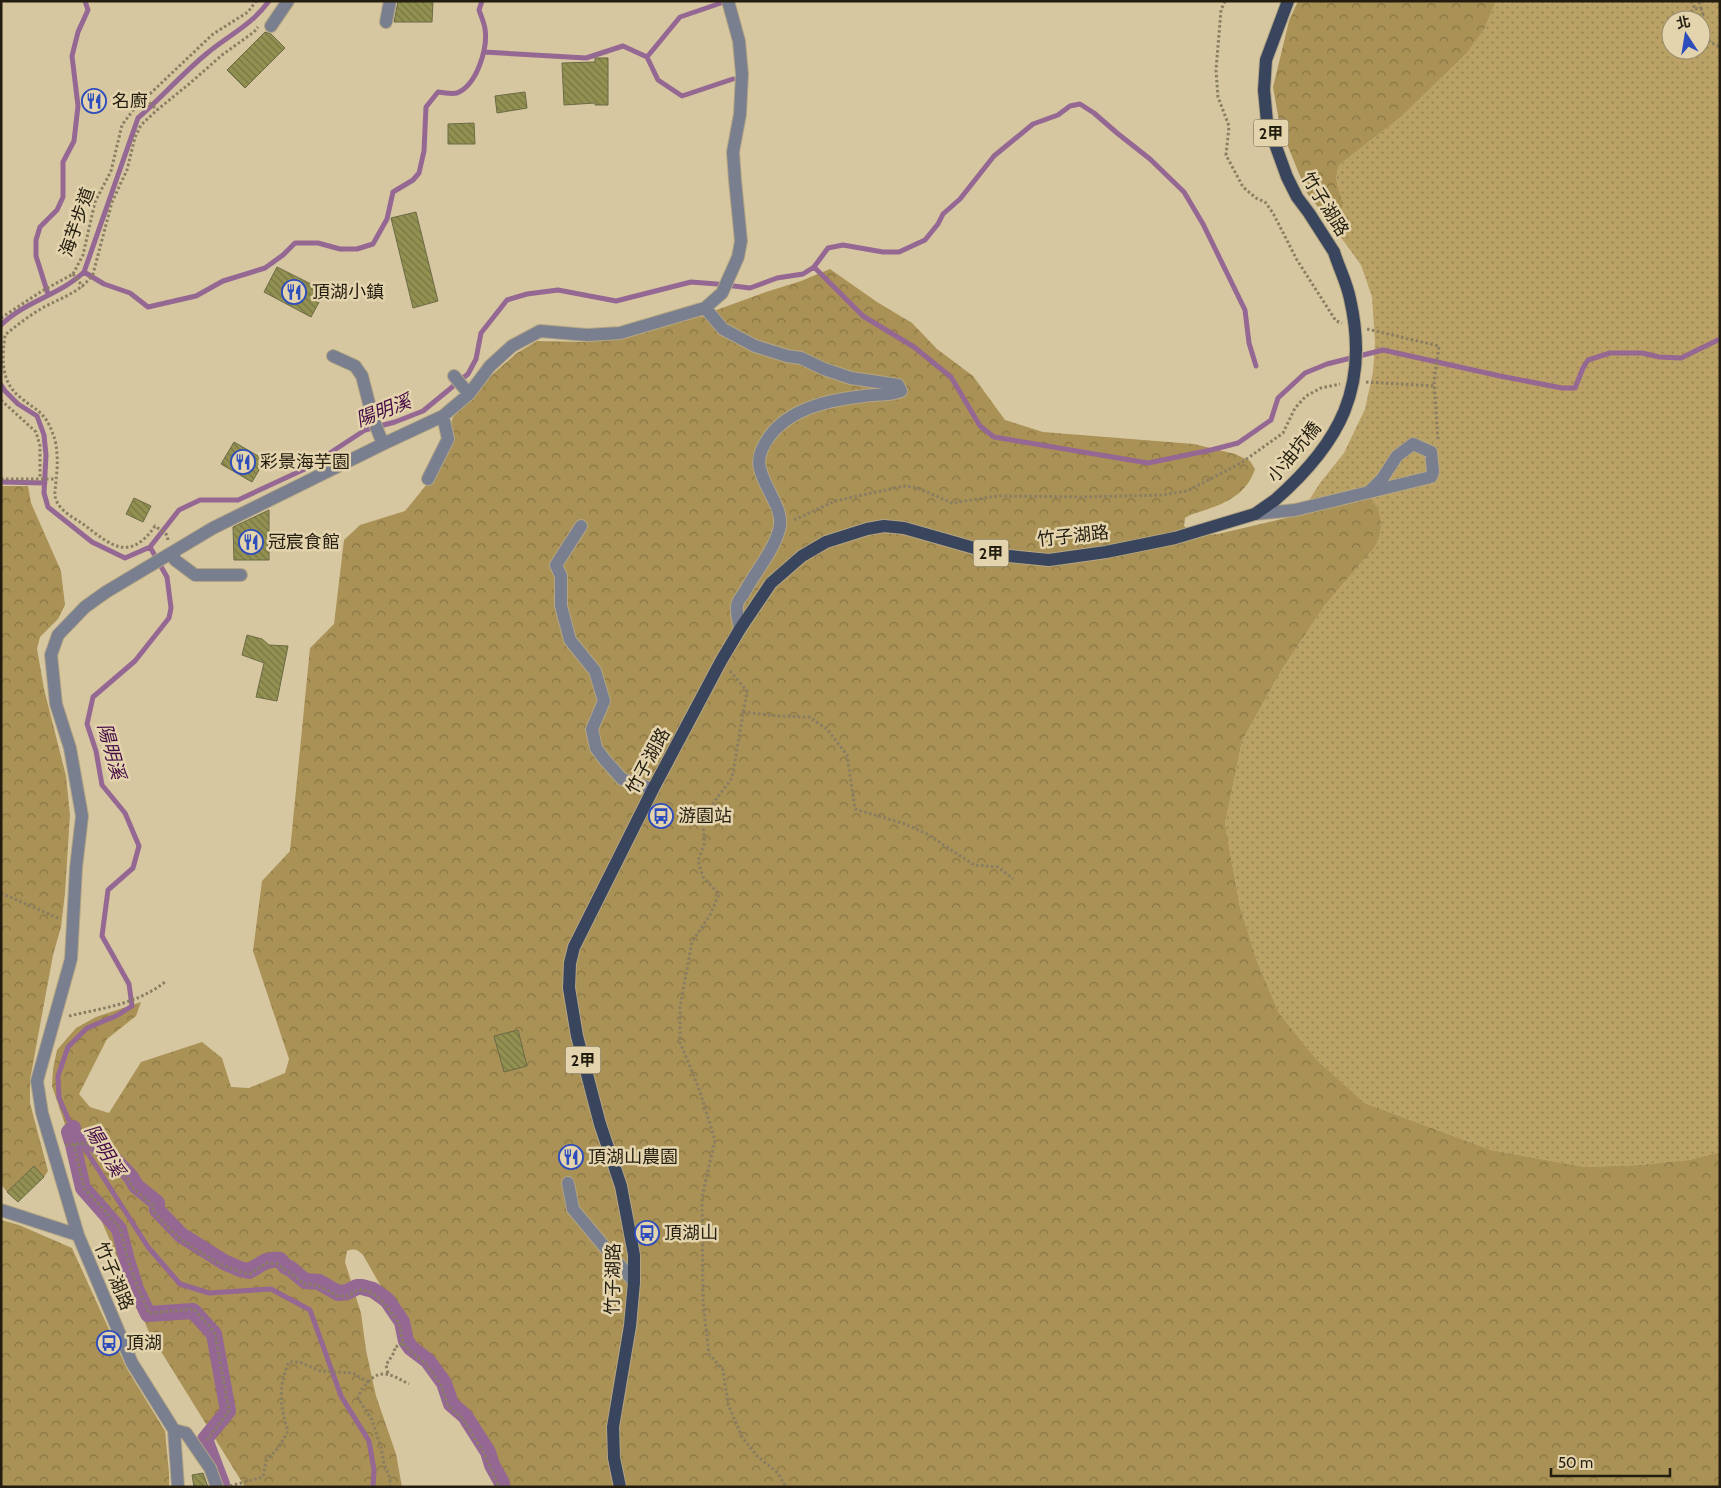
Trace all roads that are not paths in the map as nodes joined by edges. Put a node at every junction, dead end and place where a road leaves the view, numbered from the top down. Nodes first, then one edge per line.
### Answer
1 (288, 1) edge
2 (390, 1) edge
3 (728, 1) edge
4 (1288, 1) edge
5 (386, 22) dead end
6 (265, 26) road end
7 (1334, 252) joint
8 (705, 308) junction
9 (334, 356) dead end
10 (454, 376) dead end
11 (469, 394) junction
12 (443, 416) junction
13 (381, 439) junction
14 (428, 479) dead end
15 (1370, 491) junction
16 (1275, 500) joint
17 (1255, 514) junction
18 (582, 526) dead end
19 (168, 555) junction
20 (241, 575) dead end
21 (740, 629) junction
22 (652, 789) junction
23 (568, 1183) dead end
24 (1, 1210) edge
25 (78, 1235) junction
26 (634, 1282) junction
27 (174, 1430) junction
28 (178, 1487) edge
29 (217, 1487) edge
30 (620, 1487) edge

1 - 6 street
2 - 5 street
3 - 8 street
4 - 7 main road, 竹子湖路 / 2甲
7 - 16 main road, 小油坑橋 / 2甲, bridge
8 - 11 street
8 - 21 street
9 - 13 street
10 - 11 street
11 - 12 street
12 - 13 street
12 - 14 street
13 - 19 street
15 - 15 street
15 - 17 street
16 - 17 main road, 竹子湖路 / 2甲
17 - 21 main road, 竹子湖路 / 2甲
18 - 22 street
19 - 20 street
19 - 25 street
21 - 22 main road, 竹子湖路 / 2甲
22 - 26 main road, 竹子湖路 / 2甲
23 - 26 street
24 - 25 street, 竹子湖路
25 - 27 street, 竹子湖路
26 - 30 main road, 竹子湖路 / 2甲
27 - 28 street, 竹子湖路
27 - 29 street

